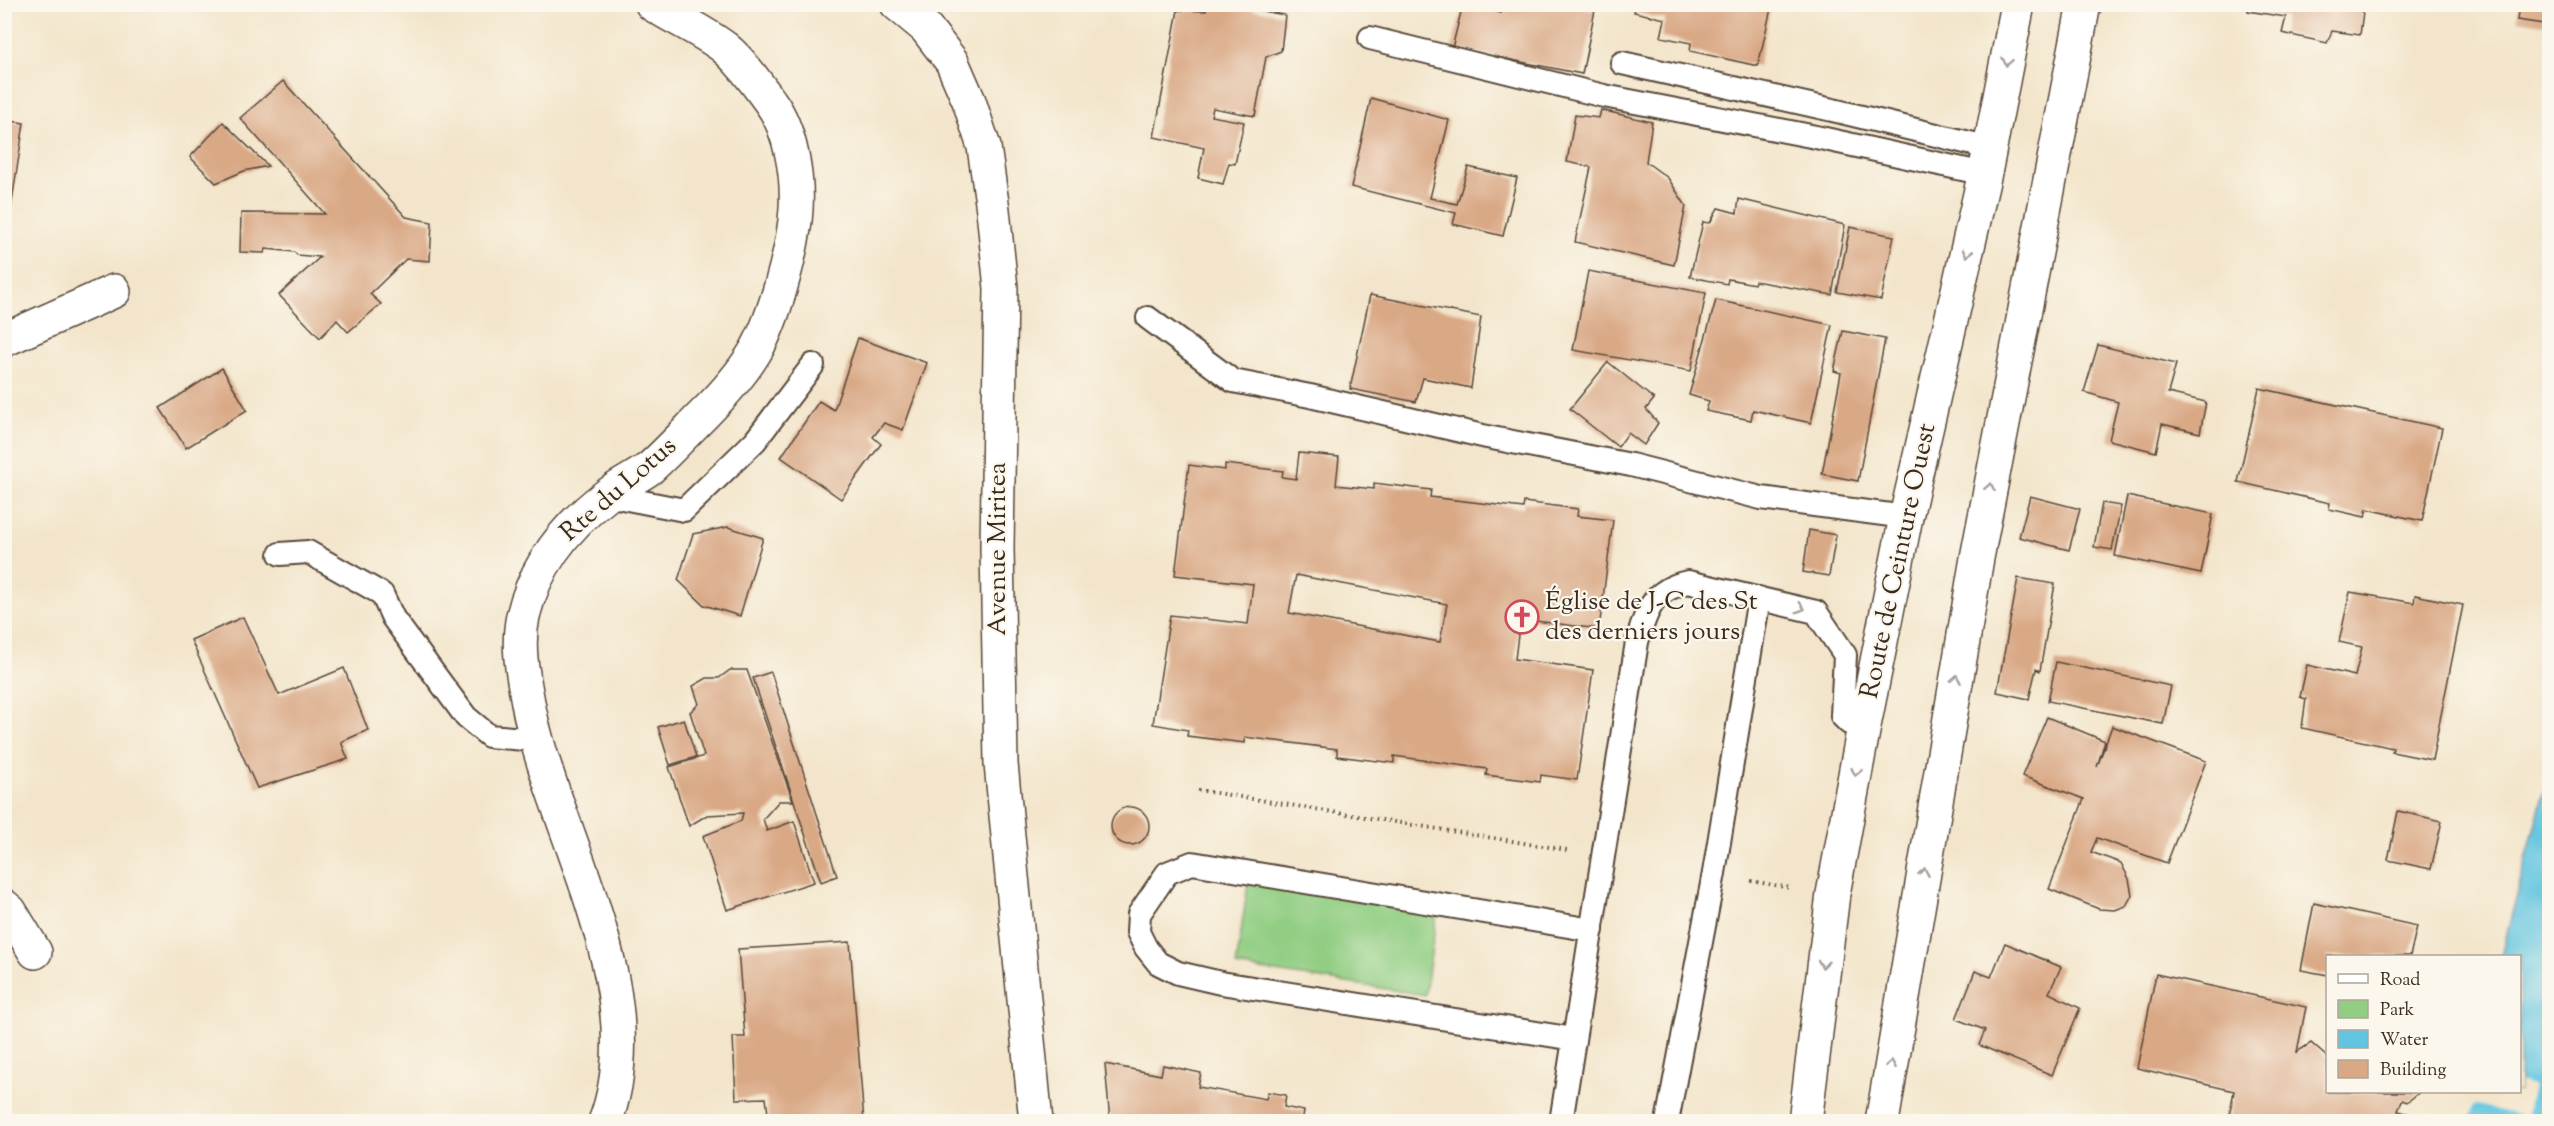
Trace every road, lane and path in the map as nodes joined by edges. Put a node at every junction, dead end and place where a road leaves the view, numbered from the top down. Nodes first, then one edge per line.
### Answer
1 (652, 4) edge
2 (897, 4) edge
3 (2018, 4) edge
4 (2084, 4) edge
5 (1370, 38) dead end
6 (1622, 63) dead end
7 (1987, 161) junction
8 (114, 291) dead end
9 (1148, 318) dead end
10 (4, 340) edge
11 (813, 365) dead end
12 (607, 495) junction
13 (1906, 517) junction
14 (280, 554) dead end
15 (1759, 598) junction
16 (1864, 726) junction
17 (534, 729) junction
18 (1197, 790) dead end
19 (1603, 856) junction
20 (1714, 873) junction
21 (1833, 894) junction
22 (4, 906) edge
23 (1592, 930) junction
24 (35, 952) dead end
25 (1574, 1039) junction
26 (605, 1122) edge
27 (1036, 1122) edge
28 (1561, 1122) edge
29 (1667, 1122) edge
30 (1805, 1122) edge
31 (1882, 1122) edge

1 - 12 main road, Rte du Lotus
2 - 27 main road, Avenue Miritea
3 -> 7 main road, Route de Ceinture Ouest
31 -> 4 main road
5 - 7 lane
6 - 7 lane
7 -> 13 main road, Route de Ceinture Ouest
8 - 10 main road
9 - 13 lane
11 - 12 lane
12 - 17 main road, Rte du Lotus
13 - 16 main road, Route de Ceinture Ouest
14 - 17 lane
15 -> 16 lane
15 - 19 lane
15 - 20 lane
16 -> 21 main road, Route de Ceinture Ouest
17 - 26 main road, Rte du Lotus
18 - 19 path
19 - 23 lane
20 - 21 path
20 - 29 lane
21 -> 30 main road, Route de Ceinture Ouest
22 - 24 main road
23 - 25 lane
23 - 25 lane
25 - 28 lane

